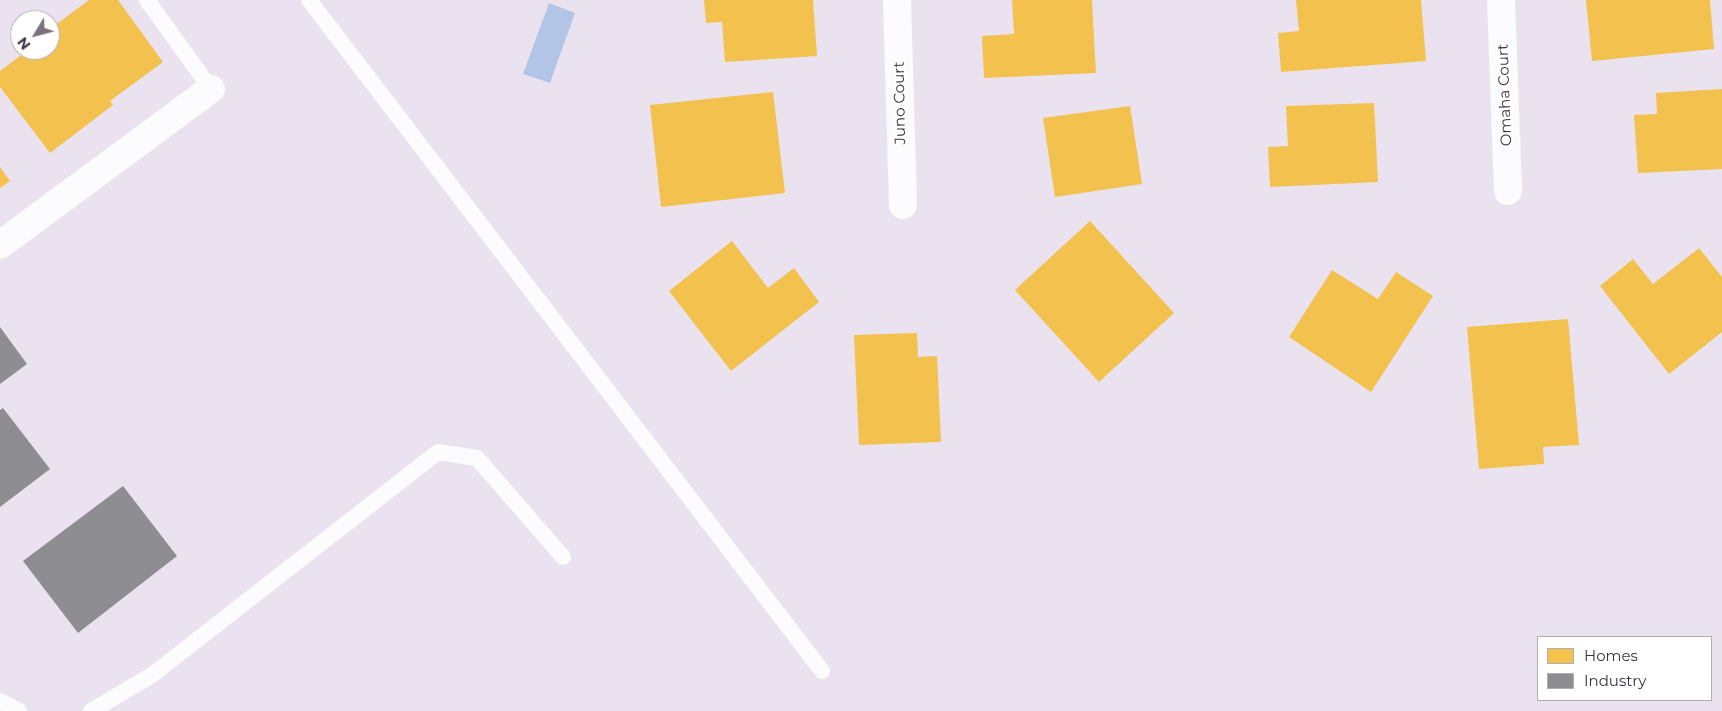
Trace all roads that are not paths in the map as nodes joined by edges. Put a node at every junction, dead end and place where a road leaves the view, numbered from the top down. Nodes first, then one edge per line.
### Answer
1 (147, 0) edge
2 (309, 0) edge
3 (897, 0) edge
4 (1501, 0) edge
5 (210, 90) joint
6 (1508, 190) dead end
7 (902, 206) dead end
8 (0, 245) edge
9 (562, 557) dead end
10 (822, 671) dead end
11 (0, 701) edge
12 (19, 711) edge
13 (91, 711) edge

1 - 5 lane
2 - 10 lane
3 - 7 street, Juno Court
4 - 6 street, Omaha Court
5 - 8 street
9 - 13 lane
11 - 12 lane

